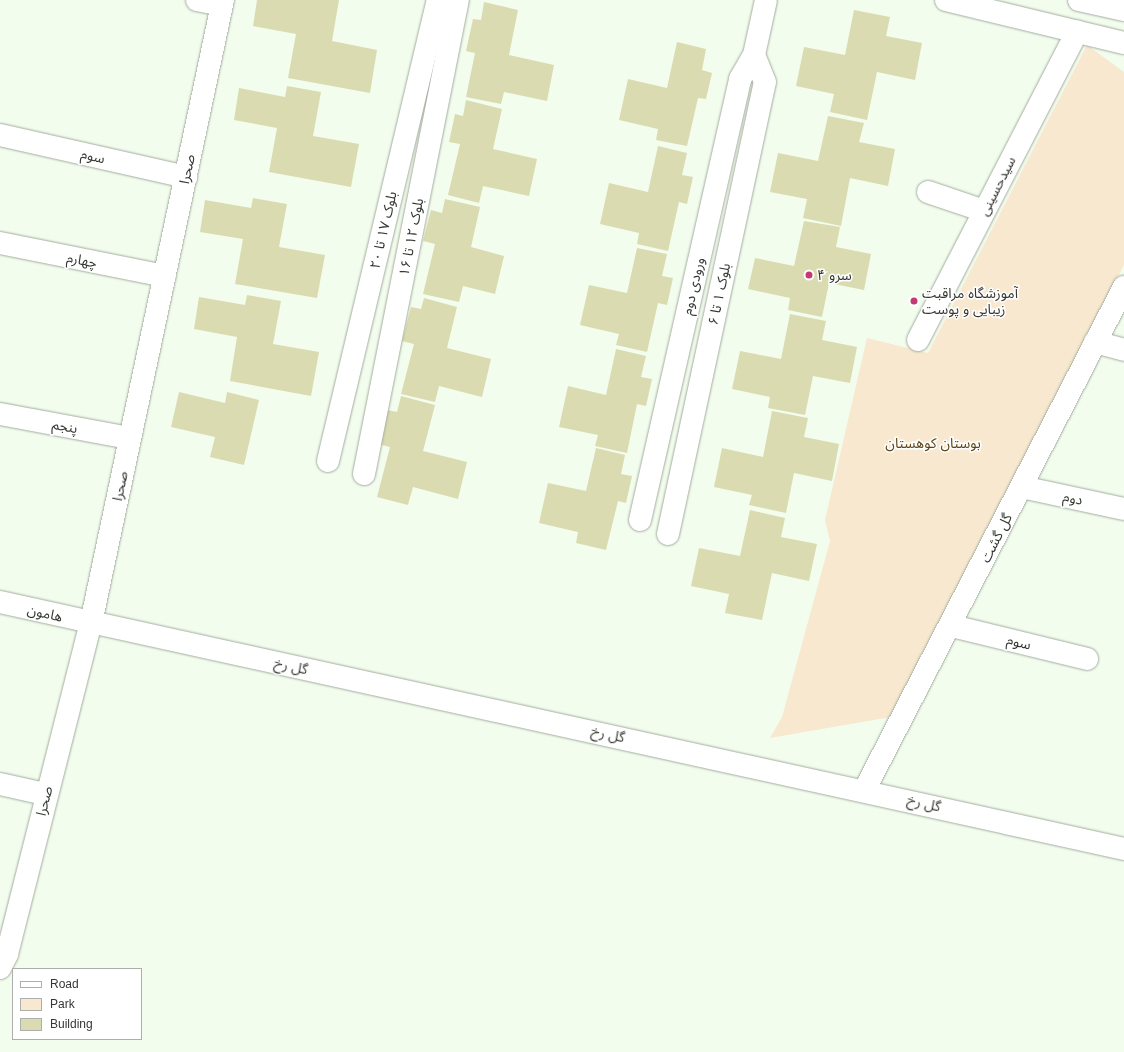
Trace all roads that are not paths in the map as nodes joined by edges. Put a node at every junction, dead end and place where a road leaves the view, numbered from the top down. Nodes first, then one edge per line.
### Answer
1 (197, 0) edge
2 (438, 0) edge
3 (458, 0) edge
4 (766, 0) edge
5 (946, 0) edge
6 (1079, 0) edge
7 (223, 3) edge
8 (1124, 10) edge
9 (1076, 32) junction
10 (1124, 43) edge
11 (754, 55) junction
12 (0, 135) edge
13 (186, 177) junction
14 (928, 192) dead end
15 (984, 211) junction
16 (0, 243) edge
17 (165, 276) junction
18 (1124, 287) edge
19 (918, 340) dead end
20 (1095, 342) junction
21 (1124, 350) edge
22 (0, 414) edge
23 (130, 438) junction
24 (328, 461) dead end
25 (364, 474) dead end
26 (1022, 487) junction
27 (1124, 509) edge
28 (640, 520) dead end
29 (668, 534) dead end
30 (0, 602) edge
31 (91, 623) junction
32 (952, 626) junction
33 (1086, 659) dead end
34 (0, 784) edge
35 (865, 789) junction
36 (45, 794) junction
37 (1124, 848) edge
38 (0, 968) edge

1 - 7 street
2 - 24 street, بلوک ۱۷ تا ۲۰
3 - 25 street, بلوک ۱۲ تا ۱۶
4 - 11 street, ورودی دوم
5 - 9 street
6 - 8 street
7 - 13 street, صحرا
9 - 10 street
9 - 15 street, سیدحسینی
11 - 28 street, ورودی دوم
11 - 29 street, بلوک ۱ تا ۶
12 - 13 street, سوم
13 - 17 street, صحرا
14 - 15 street
15 - 19 street, سیدحسینی
16 - 17 street, چهارم
17 - 23 street, صحرا
18 - 20 street, گل گشت
20 - 21 street
20 - 26 street, گل گشت
22 - 23 street, پنجم
23 - 31 street, صحرا
26 - 27 street, دوم
26 - 32 street, گل گشت
30 - 31 street, هامون
31 - 35 street, گل رخ
31 - 36 street, صحرا
32 - 33 street, سوم
32 - 35 street, گل گشت
34 - 36 street
35 - 37 street, گل رخ
36 - 38 street, صحرا

